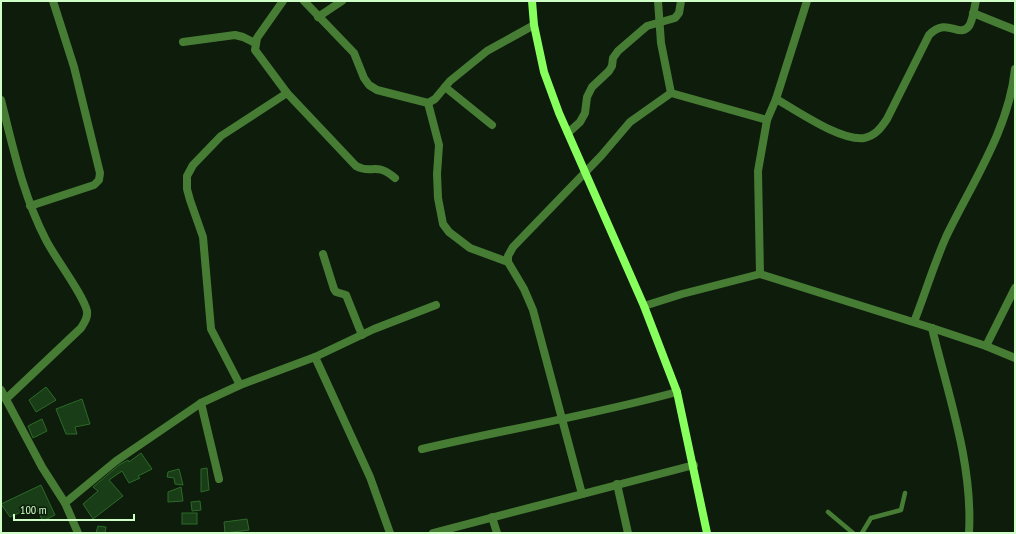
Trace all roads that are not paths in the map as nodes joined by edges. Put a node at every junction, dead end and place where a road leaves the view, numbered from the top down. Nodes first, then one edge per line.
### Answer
1 (53, 1) edge
2 (283, 1) edge
3 (304, 1) edge
4 (342, 1) edge
5 (532, 1) edge
6 (658, 1) edge
7 (680, 1) edge
8 (807, 1) edge
9 (976, 1) edge
10 (973, 13) junction
11 (318, 17) junction
12 (659, 24) junction
13 (534, 25) junction
14 (1015, 30) edge
15 (183, 42) dead end
16 (255, 43) junction
17 (1015, 69) edge
18 (445, 87) junction
19 (287, 93) junction
20 (671, 93) junction
21 (776, 99) junction
22 (1, 100) edge
23 (428, 103) junction
24 (767, 120) junction
25 (492, 126) dead end
26 (568, 133) junction
27 (585, 173) junction
28 (395, 178) dead end
29 (30, 206) junction
30 (323, 254) dead end
31 (508, 262) junction
32 (760, 274) junction
33 (1015, 288) edge
34 (436, 305) dead end
35 (644, 306) junction
36 (914, 322) junction
37 (932, 328) junction
38 (362, 335) junction
39 (986, 346) junction
40 (315, 357) junction
41 (1015, 358) edge
42 (240, 385) junction
43 (1, 390) edge
44 (677, 392) junction
45 (6, 399) junction
46 (202, 403) junction
47 (561, 418) junction
48 (422, 449) dead end
49 (694, 465) junction
50 (219, 479) dead end
51 (617, 484) junction
52 (582, 494) junction
53 (905, 494) dead end
54 (65, 503) junction
55 (828, 512) dead end
56 (492, 517) junction
57 (78, 533) edge
58 (390, 533) edge
59 (433, 533) edge
60 (497, 533) edge
61 (628, 533) edge
62 (707, 533) edge
63 (853, 533) edge
64 (862, 533) edge
65 (969, 533) edge

1 - 29 street
2 - 16 street
3 - 11 street
4 - 11 street
5 - 13 street
6 - 12 street
7 - 12 street
8 - 21 street
9 - 10 street
10 - 14 street
10 - 21 street
11 - 23 street
12 - 20 street
12 - 26 street
13 - 18 street
13 - 26 street
15 - 16 street
16 - 19 street
17 - 36 street
18 - 23 street
18 - 25 street
19 - 28 street
19 - 42 street
20 - 24 street
20 - 27 street
21 - 24 street
22 - 29 street
23 - 31 street
24 - 32 street
26 - 27 street
27 - 31 street
27 - 35 street
29 - 45 street
30 - 38 street
31 - 47 street
32 - 35 street
32 - 36 street
33 - 39 street
34 - 38 street
35 - 44 street
36 - 37 street
37 - 39 street
37 - 65 street
38 - 40 street
39 - 41 street
40 - 42 street
40 - 58 street
42 - 46 street
43 - 45 street
44 - 47 street
44 - 49 street
45 - 54 street
46 - 50 street
46 - 54 street
47 - 48 street
47 - 52 street
49 - 51 street
49 - 62 street
51 - 52 street
51 - 61 street
52 - 56 street
53 - 64 lane
54 - 57 street
55 - 63 lane
56 - 59 street
56 - 60 street

